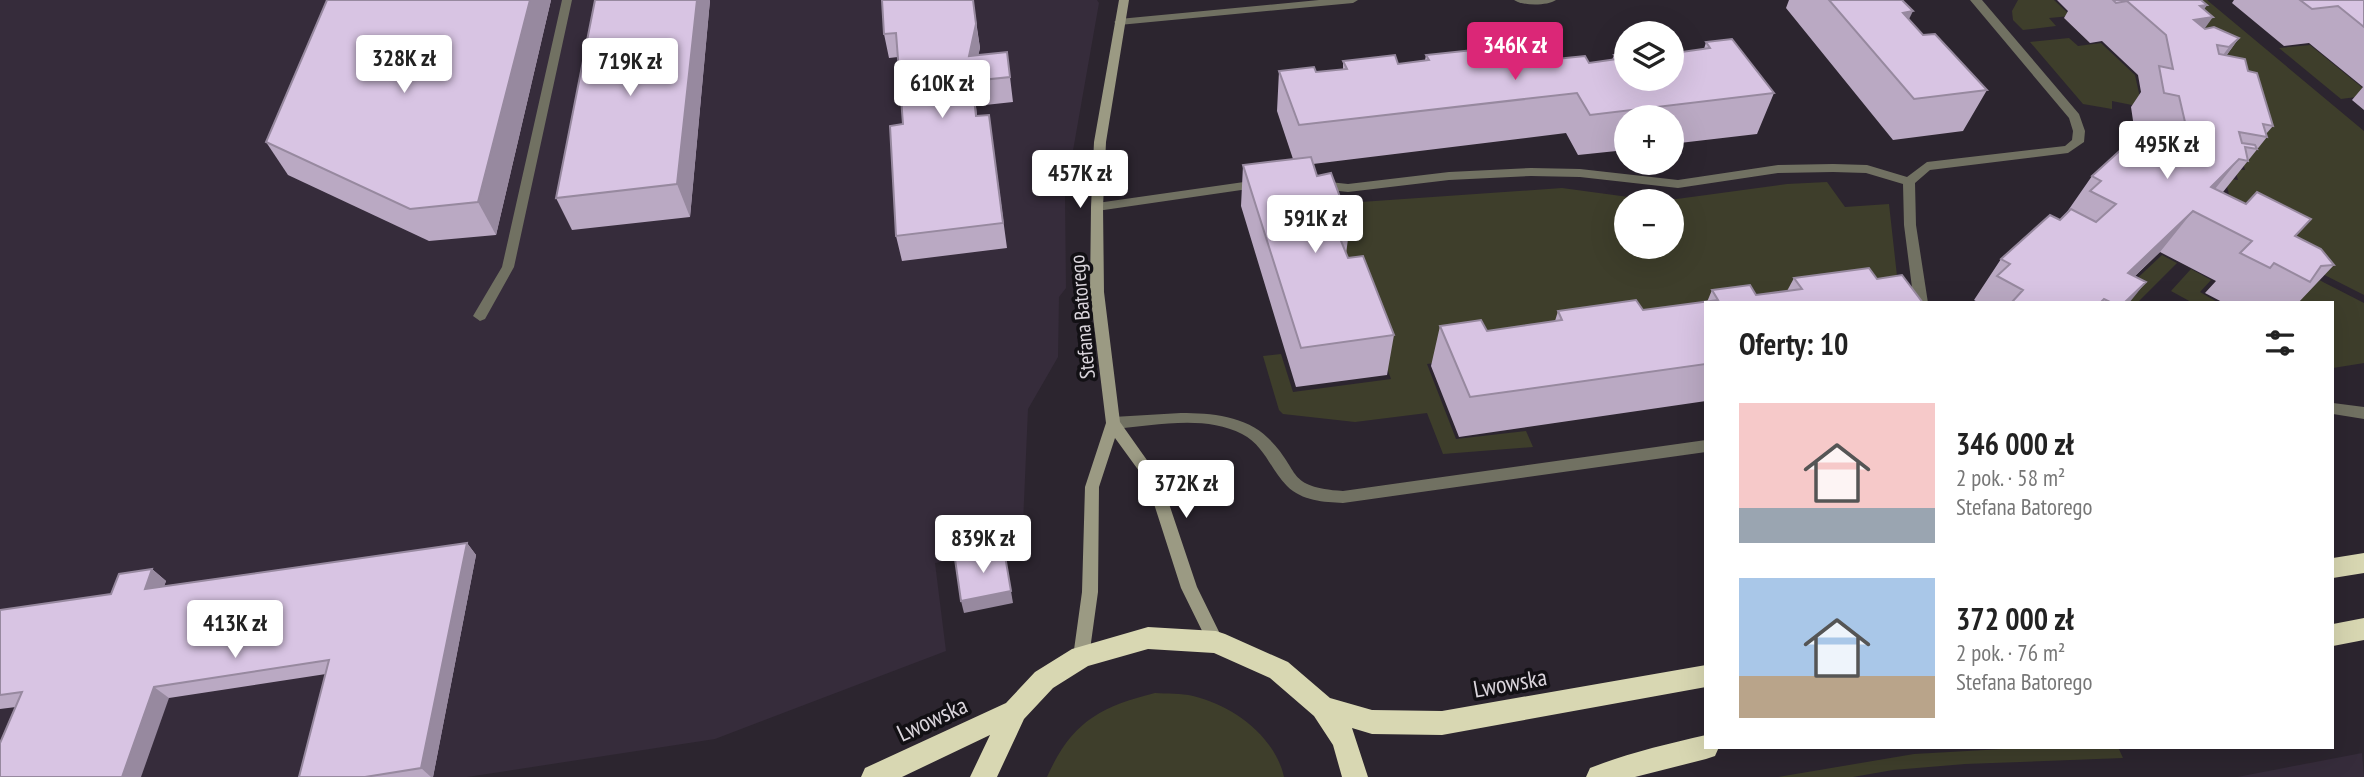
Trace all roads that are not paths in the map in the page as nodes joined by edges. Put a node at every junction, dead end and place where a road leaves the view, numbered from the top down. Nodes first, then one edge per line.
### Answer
1 (567, 0) edge
2 (1124, 0) edge
3 (1353, 0) edge
4 (1519, 0) edge
5 (1551, 0) edge
6 (1961, 0) edge
7 (1976, 1) edge
8 (1119, 22) junction
9 (1909, 182) junction
10 (1267, 183) edge
11 (1306, 184) edge
12 (1097, 207) junction
13 (1921, 301) edge
14 (480, 316) dead end
15 (2334, 409) edge
16 (2364, 413) edge
17 (1113, 424) junction
18 (1704, 446) edge
19 (2364, 563) edge
20 (2334, 568) edge
21 (2364, 629) edge
22 (2334, 635) edge
23 (1216, 642) junction
24 (1081, 657) junction
25 (1704, 676) edge
26 (1324, 708) junction
27 (1014, 711) junction
28 (1704, 747) edge
29 (874, 777) edge
30 (983, 777) edge
31 (1355, 777) edge
32 (1599, 777) edge

1 - 14 lane
2 - 8 street, Stefana Batorego
3 - 8 lane
4 - 5 lane
6 - 7 lane
7 - 9 lane
8 - 12 street, Stefana Batorego
9 - 11 lane
9 - 13 lane
10 - 12 lane
12 - 17 street, Stefana Batorego
15 - 16 lane
17 - 18 lane
17 - 23 street, Stefana Batorego
17 - 24 street, Stefana Batorego
19 - 20 highway
21 - 22 highway
23 - 24 highway
23 - 26 highway
24 - 27 highway
25 - 26 highway, Lwowska
26 - 31 highway
27 - 29 highway, Lwowska
27 - 30 highway
28 - 32 highway

